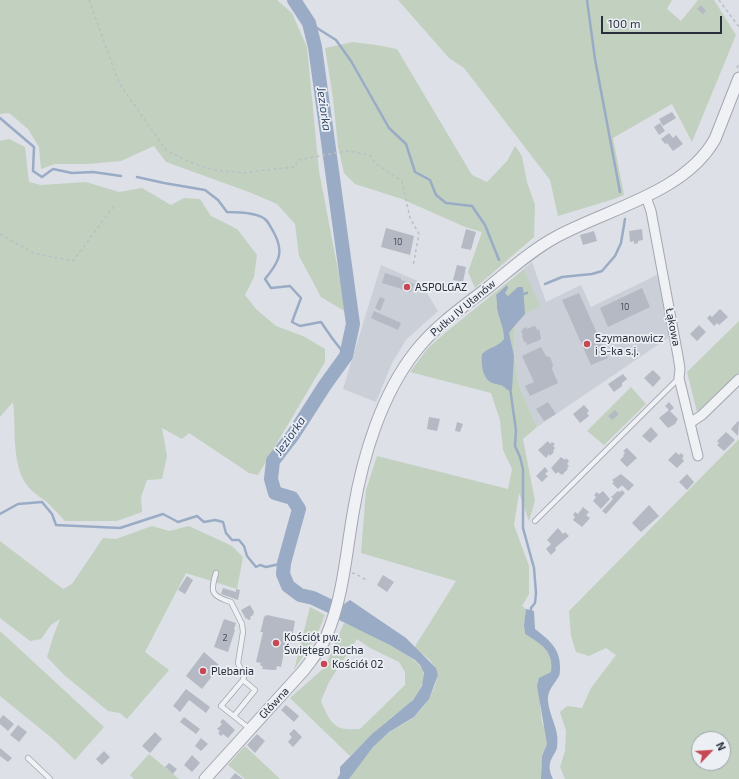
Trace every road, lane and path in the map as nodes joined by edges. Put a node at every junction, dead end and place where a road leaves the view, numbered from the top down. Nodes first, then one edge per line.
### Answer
1 (89, 0) edge
2 (719, 0) edge
3 (739, 27) edge
4 (739, 63) edge
5 (738, 76) edge
6 (646, 197) junction
7 (114, 206) dead end
8 (0, 234) edge
9 (413, 266) dead end
10 (679, 378) junction
11 (739, 379) edge
12 (690, 423) junction
13 (698, 456) dead end
14 (535, 522) dead end
15 (216, 573) dead end
16 (350, 573) dead end
17 (368, 580) dead end
18 (332, 620) joint
19 (243, 680) junction
20 (234, 716) junction
21 (250, 729) junction
22 (28, 758) dead end
23 (50, 779) edge
24 (205, 779) edge

1 - 9 path
2 - 3 path
4 - 5 path
5 - 6 street, Pułku IV Ułanów
6 - 10 street, Łąkowa
6 - 18 street, Pułku IV Ułanów
7 - 8 path
10 - 12 street, Łąkowa
10 - 14 lane
11 - 12 street
12 - 13 street, Łąkowa
15 - 19 lane
16 - 17 path
18 - 21 street, Główna
19 - 20 lane
19 - 20 lane
20 - 21 lane
21 - 24 street, Główna
22 - 23 lane

